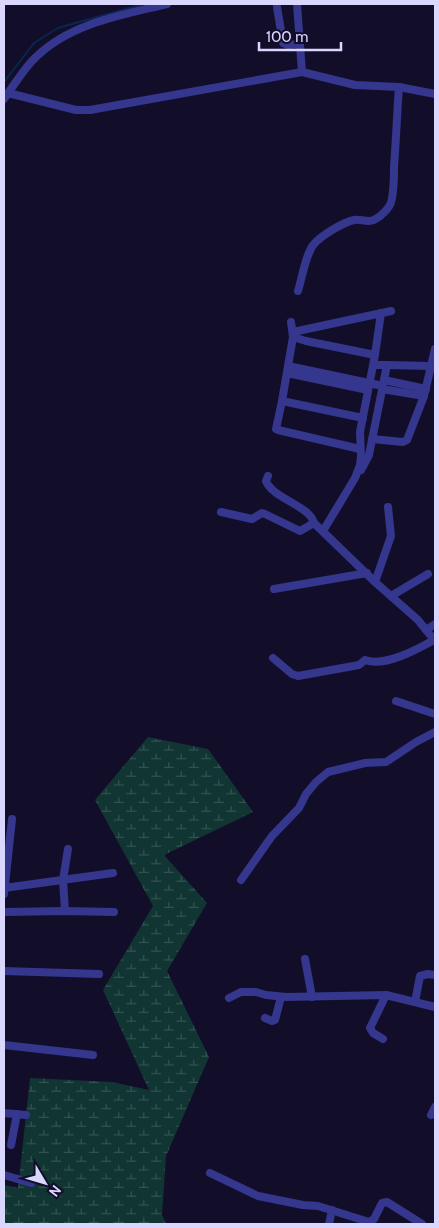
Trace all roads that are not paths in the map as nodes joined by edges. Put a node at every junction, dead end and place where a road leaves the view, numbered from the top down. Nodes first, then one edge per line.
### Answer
1 (167, 4) edge
2 (297, 4) edge
3 (277, 7) dead end
4 (300, 44) junction
5 (302, 72) junction
6 (399, 87) junction
7 (435, 94) edge
8 (6, 96) edge
9 (298, 291) dead end
10 (391, 311) dead end
11 (381, 313) junction
12 (291, 322) dead end
13 (293, 334) junction
14 (435, 350) edge
15 (375, 355) junction
16 (374, 365) junction
17 (386, 365) junction
18 (432, 366) junction
19 (288, 369) junction
20 (383, 385) junction
21 (369, 387) junction
22 (425, 392) junction
23 (282, 401) junction
24 (362, 421) junction
25 (374, 426) junction
26 (372, 439) junction
27 (360, 449) junction
28 (357, 474) junction
29 (268, 476) dead end
30 (388, 507) dead end
31 (221, 512) dead end
32 (314, 523) junction
33 (323, 531) junction
34 (367, 573) junction
35 (428, 574) dead end
36 (375, 582) junction
37 (274, 589) dead end
38 (391, 596) junction
39 (435, 624) edge
40 (426, 630) junction
41 (435, 641) edge
42 (273, 658) dead end
43 (396, 700) dead end
44 (435, 714) edge
45 (435, 732) edge
46 (12, 819) dead end
47 (68, 849) dead end
48 (113, 873) dead end
49 (63, 880) junction
50 (241, 880) dead end
51 (4, 888) edge
52 (4, 894) edge
53 (65, 911) junction
54 (4, 912) edge
55 (114, 912) dead end
56 (305, 959) dead end
57 (4, 971) edge
58 (99, 974) dead end
59 (435, 974) edge
60 (386, 995) junction
61 (281, 997) junction
62 (312, 997) junction
63 (229, 998) dead end
64 (415, 1002) junction
65 (435, 1007) edge
66 (265, 1018) dead end
67 (383, 1040) dead end
68 (4, 1045) edge
69 (94, 1055) dead end
70 (4, 1113) edge
71 (17, 1114) junction
72 (26, 1115) dead end
73 (12, 1145) dead end
74 (210, 1173) dead end
75 (4, 1175) edge
76 (31, 1183) dead end
77 (332, 1210) junction
78 (329, 1224) edge
79 (422, 1224) edge

1 - 8 street
2 - 4 street
3 - 4 street
4 - 5 street
5 - 6 street
5 - 8 street
6 - 7 street
6 - 9 street
10 - 11 street
11 - 13 street
11 - 15 street
12 - 13 street
13 - 15 street
13 - 19 street
14 - 18 street
15 - 16 street
16 - 17 street
16 - 21 street
17 - 18 street
17 - 20 street
18 - 22 street
19 - 21 street
19 - 23 street
20 - 21 street
20 - 22 street
20 - 25 street
21 - 24 street
22 - 26 street
23 - 24 street
23 - 27 street
24 - 25 street
24 - 27 street
25 - 26 street
26 - 28 street
27 - 28 street
28 - 33 street
29 - 32 street
30 - 36 street
31 - 32 street
32 - 33 street
33 - 34 street
34 - 36 street
34 - 37 street
35 - 38 street
36 - 38 street
38 - 40 street
39 - 40 street
40 - 41 street
41 - 42 street
43 - 44 street
45 - 50 street
46 - 51 street
47 - 49 street
48 - 49 street
49 - 51 street
49 - 53 street
51 - 52 street
53 - 54 street
53 - 55 street
56 - 62 street
57 - 58 street
59 - 64 street
60 - 62 street
60 - 64 street
60 - 67 street
61 - 62 street
61 - 63 street
61 - 66 street
64 - 65 street
68 - 69 street
70 - 71 street
71 - 72 street
71 - 73 street
74 - 77 street
75 - 76 street
77 - 78 street
77 - 79 street

